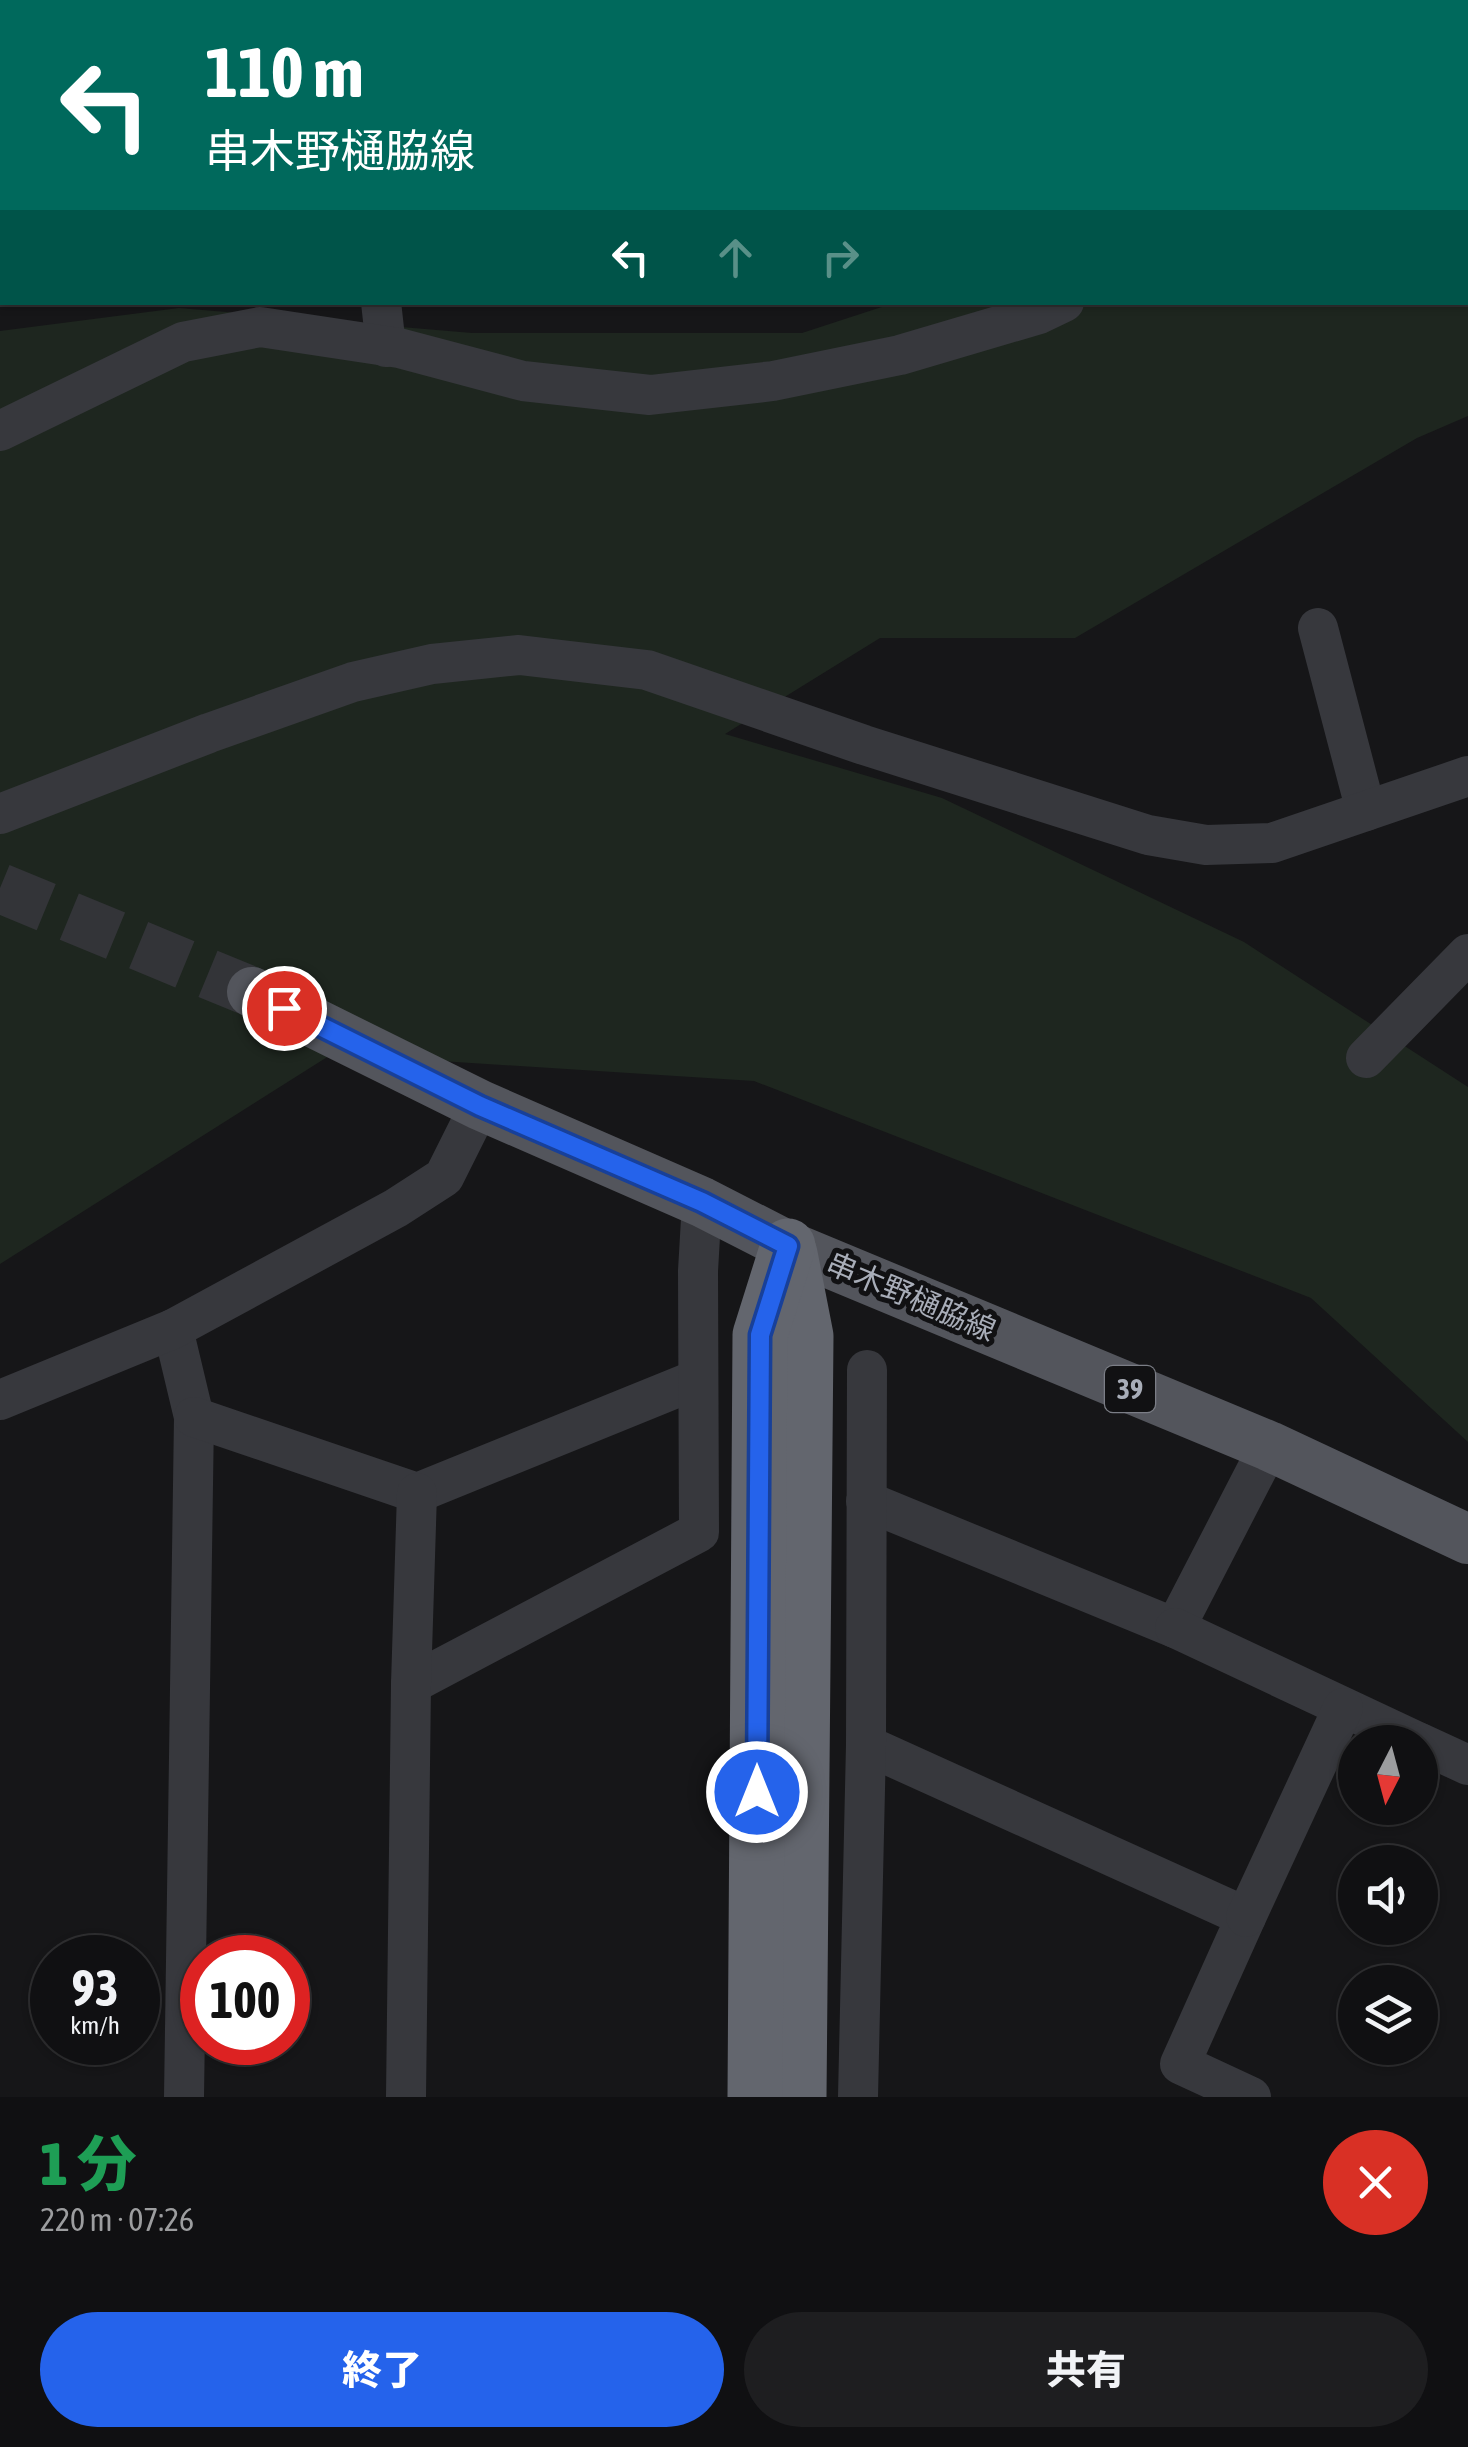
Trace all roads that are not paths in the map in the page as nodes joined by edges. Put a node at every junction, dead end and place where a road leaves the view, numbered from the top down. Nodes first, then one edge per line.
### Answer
1 (48, 0) edge
2 (88, 0) edge
3 (708, 0) edge
4 (769, 0) edge
5 (381, 305) edge
6 (1058, 305) edge
7 (386, 347) junction
8 (0, 431) edge
9 (1318, 628) dead end
10 (1468, 776) edge
11 (1366, 811) junction
12 (0, 814) edge
13 (1468, 954) edge
14 (252, 992) tunnel mouth
15 (1366, 1058) dead end
16 (480, 1106) junction
17 (702, 1202) junction
18 (788, 1246) junction
19 (173, 1329) junction
20 (867, 1370) dead end
21 (698, 1379) junction
22 (0, 1400) edge
23 (194, 1417) junction
24 (1269, 1446) junction
25 (417, 1493) junction
26 (866, 1501) junction
27 (1468, 1540) edge
28 (1176, 1628) junction
29 (411, 1684) junction
30 (1343, 1708) junction
31 (1380, 1725) edge
32 (866, 1745) junction
33 (1438, 1752) edge
34 (1468, 1765) edge
35 (1246, 1917) junction
36 (184, 2097) edge
37 (406, 2097) edge
38 (755, 2097) edge
39 (799, 2097) edge
40 (858, 2097) edge
41 (1251, 2097) edge

1 - 2 street
3 - 4 street
5 - 7 street
6 - 7 street
7 - 8 street
9 - 11 street
10 - 11 street
11 - 12 street
13 - 15 street
14 - 16 main road, 串木野樋脇線 / 39
16 - 17 main road, 串木野樋脇線 / 39
16 - 19 street
17 - 18 main road, 串木野樋脇線 / 39
17 - 21 street
18 - 24 main road, 串木野樋脇線 / 39
18 - 38 highway
18 - 39 highway
19 - 22 street
19 - 23 street
20 - 26 street
21 - 25 street
21 - 29 street
23 - 25 street
23 - 36 street
24 - 27 main road, 串木野樋脇線 / 39
24 - 28 street
25 - 29 street
26 - 28 street
26 - 32 street
28 - 30 street
29 - 37 street
30 - 31 street
30 - 35 street
32 - 35 street
32 - 40 street
33 - 34 street
35 - 41 street

